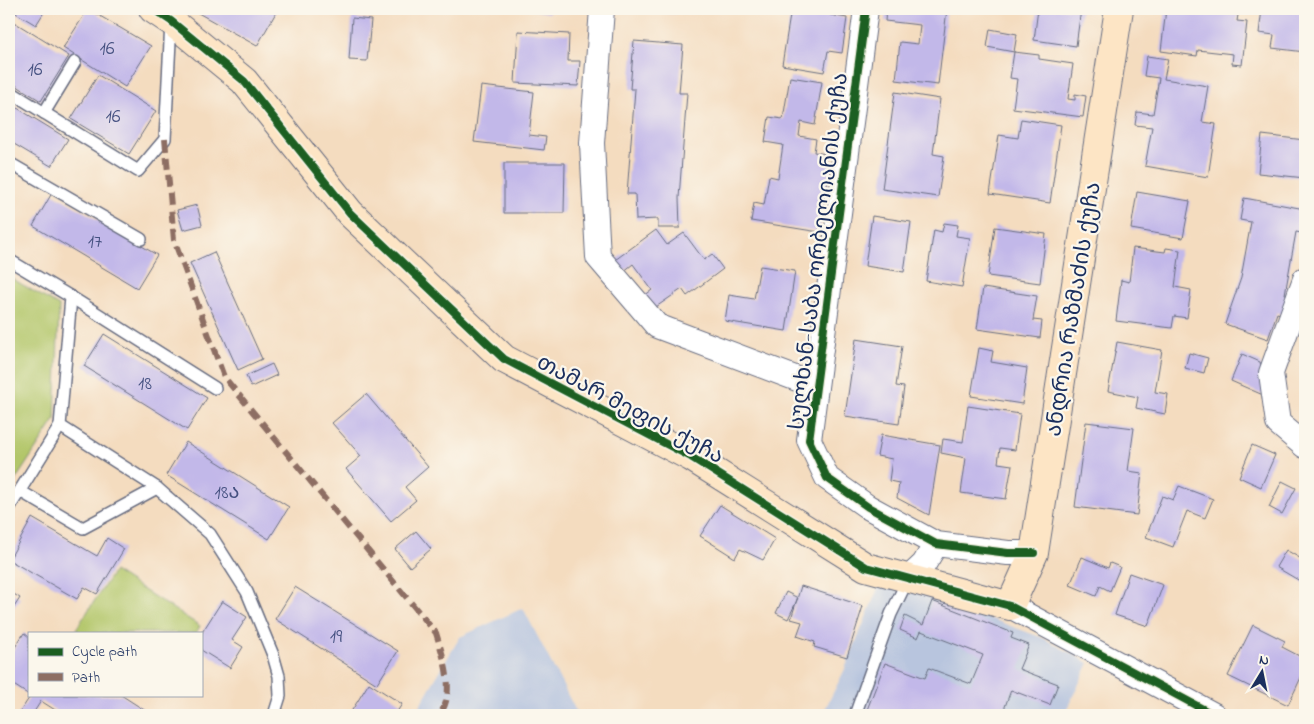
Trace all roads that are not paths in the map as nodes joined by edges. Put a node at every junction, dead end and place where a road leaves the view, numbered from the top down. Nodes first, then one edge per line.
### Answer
1 (602, 9) edge
2 (866, 9) edge
3 (1119, 9) edge
4 (162, 15) edge
5 (75, 62) dead end
6 (9, 91) edge
7 (44, 113) junction
8 (10, 165) edge
9 (141, 240) dead end
10 (9, 260) edge
11 (1305, 279) edge
12 (1305, 283) edge
13 (71, 297) junction
14 (816, 386) junction
15 (215, 388) dead end
16 (60, 426) junction
17 (1305, 446) edge
18 (157, 488) junction
19 (20, 491) junction
20 (9, 508) edge
21 (936, 544) junction
22 (1034, 553) junction
23 (908, 579) junction
24 (1010, 606) junction
25 (274, 715) edge
26 (855, 715) edge
27 (1214, 715) edge

1 - 14 street
2 - 14 street, სულხან-საბა ორბელიანის ქუჩა
3 - 22 street, ანდრია რაზმაძის ქუჩა
4 - 7 lane
4 - 23 street, თამარ მეფის ქუჩა
5 - 7 lane
6 - 7 lane
8 - 9 lane
10 - 13 lane
11 - 12 street
12 - 17 street
13 - 15 lane
13 - 16 lane
14 - 21 street, სულხან-საბა ორბელიანის ქუჩა
16 - 18 lane
16 - 19 lane
18 - 19 lane
18 - 25 lane
19 - 20 lane
21 - 22 street, სულხან-საბა ორბელიანის ქუჩა
21 - 23 street
22 - 24 street, ანდრია რაზმაძის ქუჩა
23 - 24 street, თამარ მეფის ქუჩა
23 - 26 lane
24 - 27 street, თამარ მეფის ქუჩა

